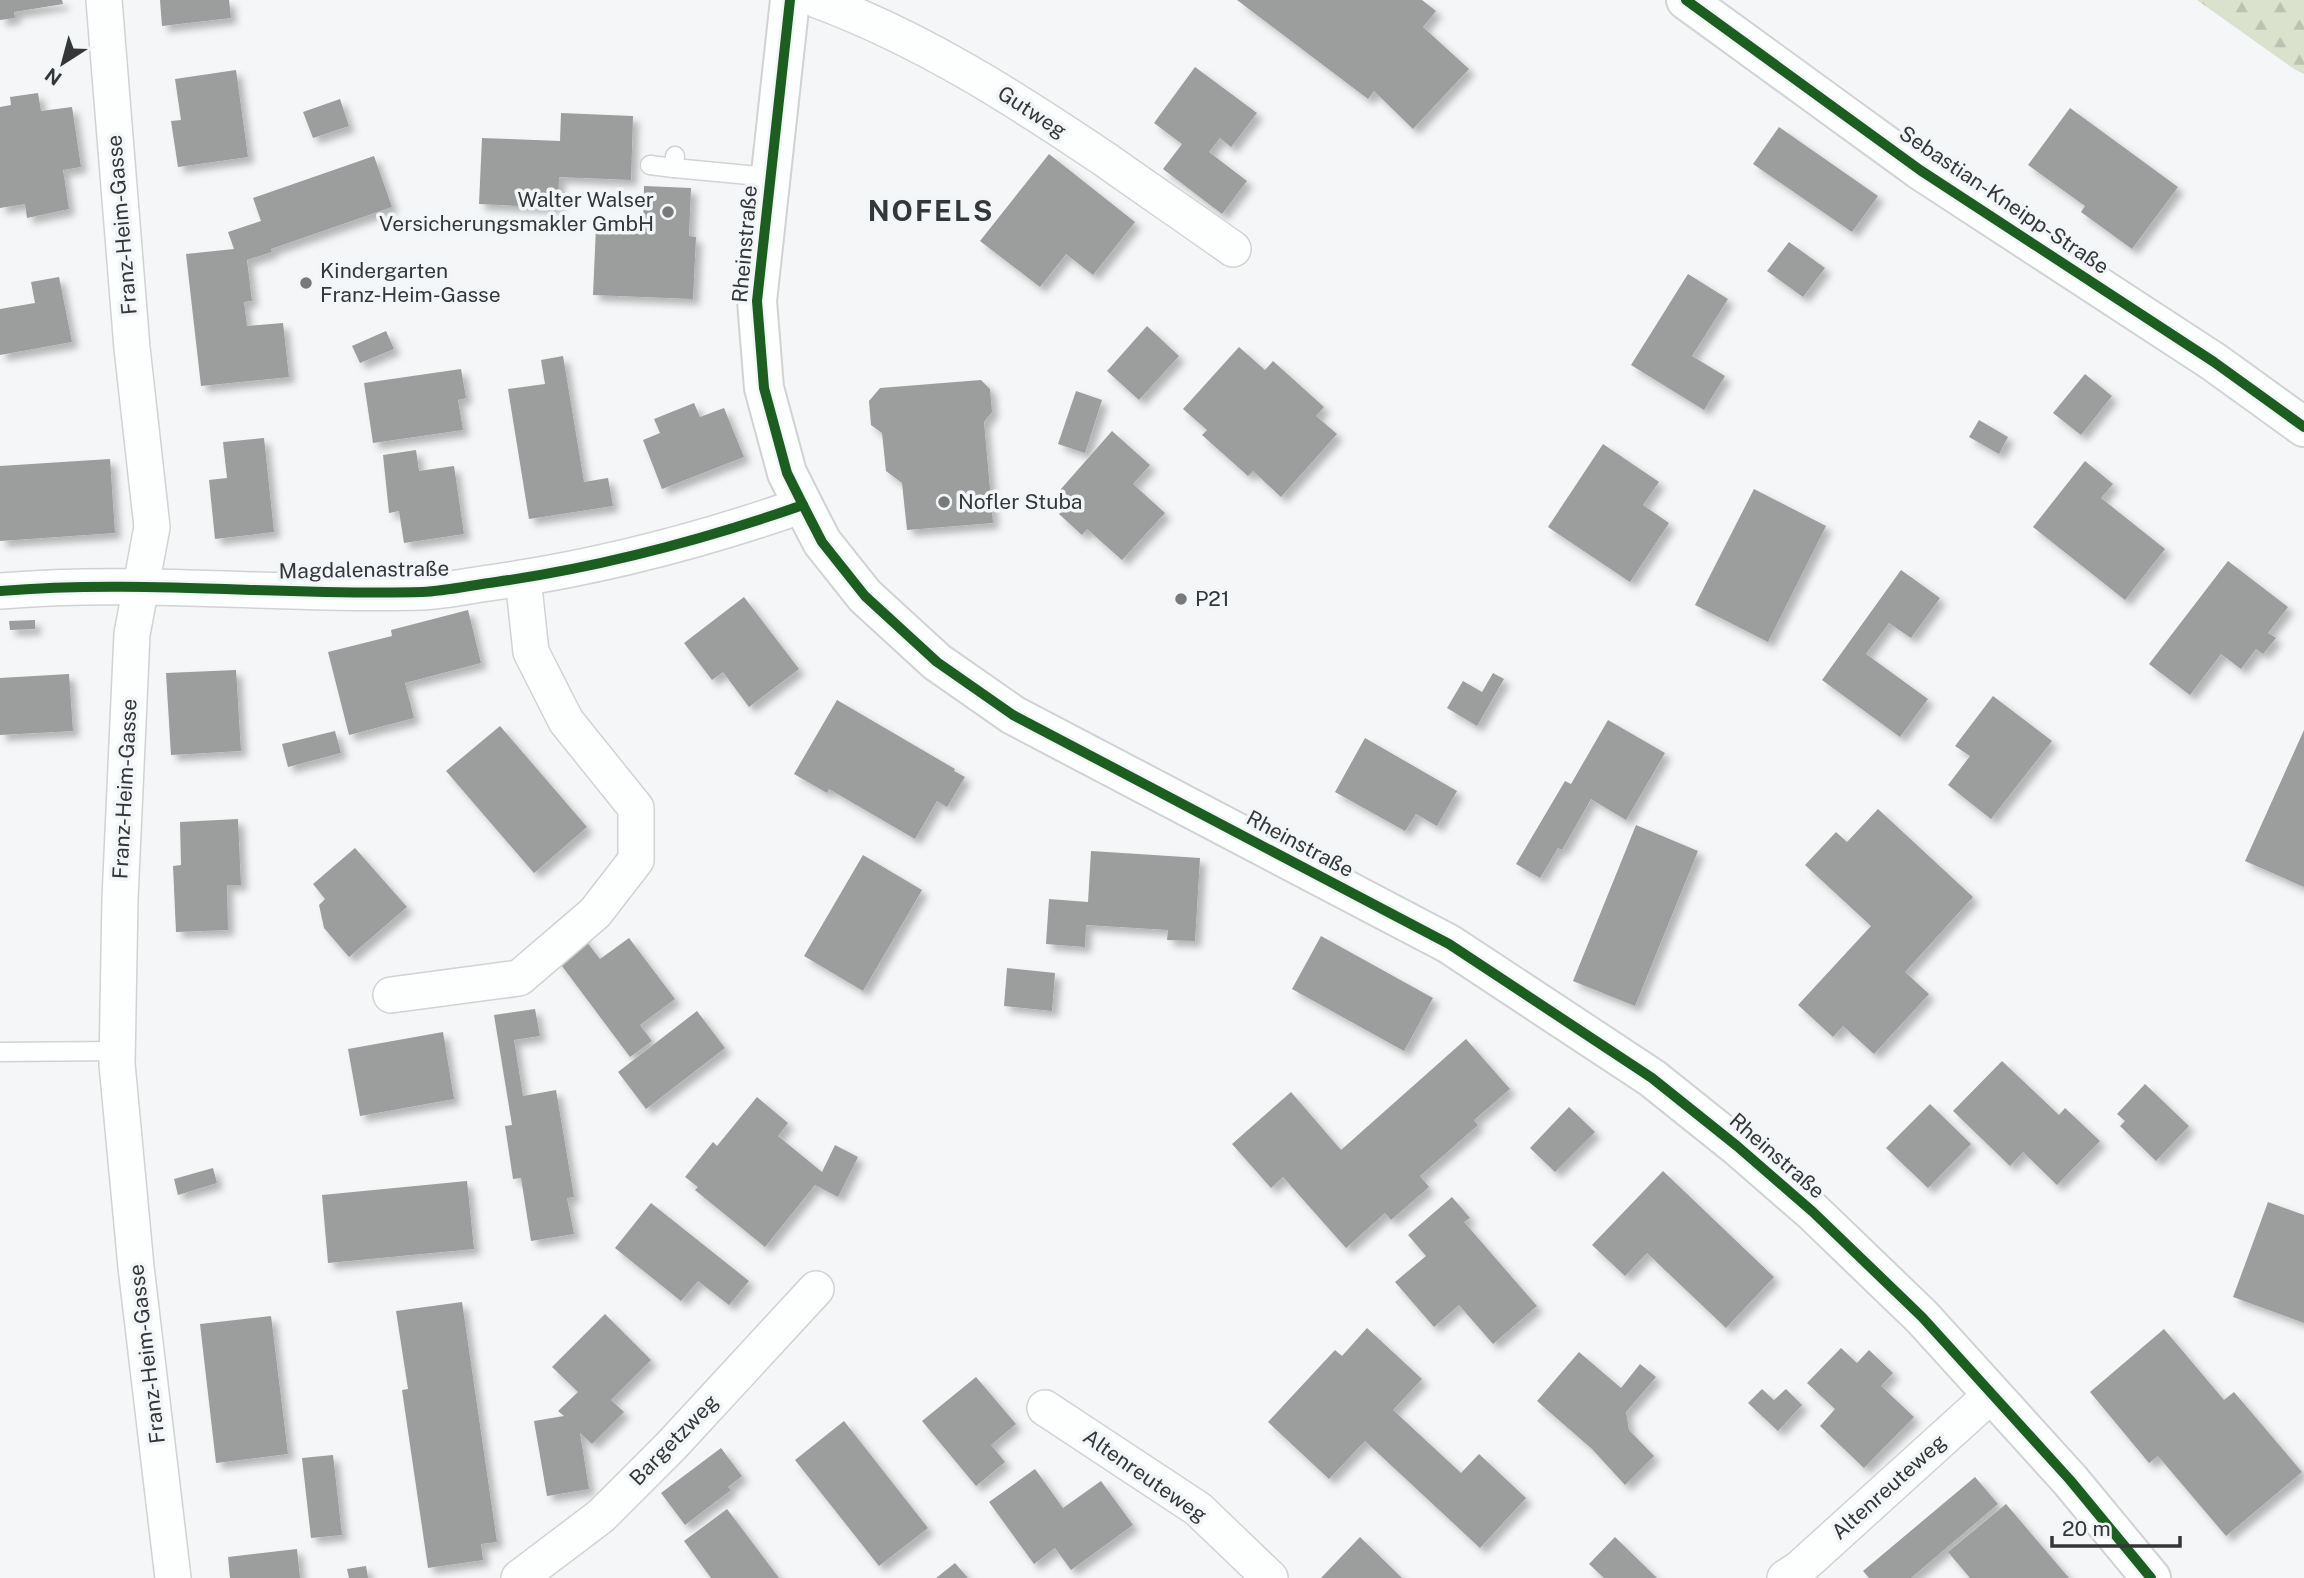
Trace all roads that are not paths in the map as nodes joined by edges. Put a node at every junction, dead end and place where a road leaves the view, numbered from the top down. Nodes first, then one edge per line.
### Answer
1 (104, 0) edge
2 (790, 0) edge
3 (817, 0) edge
4 (1686, 0) edge
5 (650, 165) dead end
6 (770, 177) junction
7 (1233, 249) dead end
8 (2304, 427) edge
9 (803, 505) junction
10 (523, 578) junction
11 (140, 588) junction
12 (0, 591) edge
13 (391, 995) dead end
14 (117, 1051) junction
15 (0, 1052) edge
16 (817, 1289) dead end
17 (1992, 1394) junction
18 (1045, 1408) dead end
19 (173, 1578) edge
20 (519, 1578) edge
21 (1270, 1578) edge
22 (1785, 1578) edge
23 (2151, 1578) edge

1 - 11 street, Franz-Heim-Gasse
2 - 6 main road, Rheinstraße
3 - 7 street, Gutweg
4 - 8 main road, Sebastian-Kneipp-Straße
5 - 6 lane
6 - 9 main road, Rheinstraße
9 - 10 street, Magdalenastraße
9 - 17 main road, Rheinstraße
10 - 11 street, Magdalenastraße
10 - 13 street
11 - 12 street, Magdalenastraße
11 - 14 street, Franz-Heim-Gasse
14 - 15 lane
14 - 19 street, Franz-Heim-Gasse
16 - 20 street, Bargetzweg
17 - 22 street, Altenreuteweg
17 - 23 main road, Rheinstraße
18 - 21 street, Altenreuteweg

